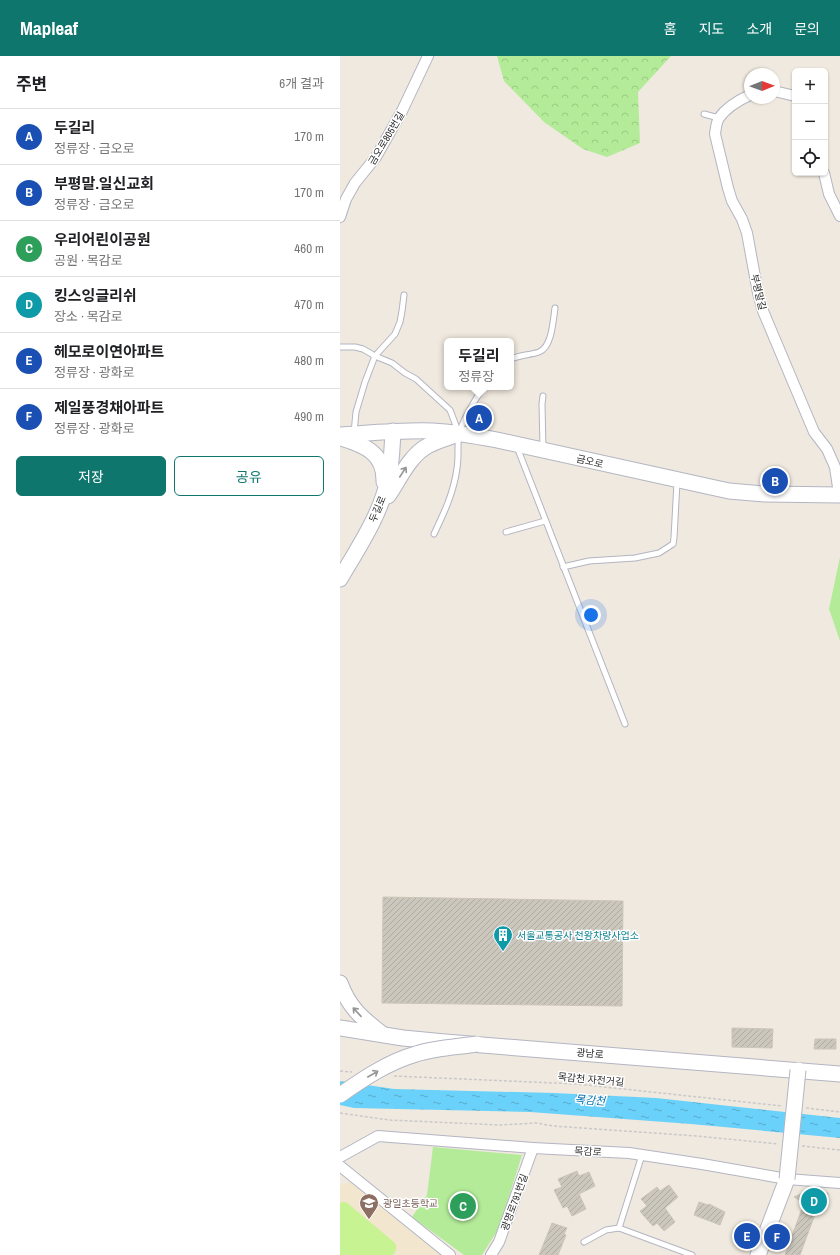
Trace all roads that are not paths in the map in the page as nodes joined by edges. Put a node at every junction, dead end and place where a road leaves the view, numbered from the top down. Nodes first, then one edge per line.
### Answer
1 (428, 56) edge
2 (780, 92) edge
3 (792, 95) edge
4 (744, 98) edge
5 (704, 114) dead end
6 (719, 118) junction
7 (825, 176) edge
8 (840, 216) edge
9 (340, 217) edge
10 (404, 295) dead end
11 (555, 308) dead end
12 (340, 347) edge
13 (375, 356) junction
14 (514, 358) edge
15 (481, 390) edge
16 (543, 396) dead end
17 (393, 431) junction
18 (459, 434) junction
19 (345, 435) edge
20 (515, 444) junction
21 (543, 450) junction
22 (677, 481) junction
23 (840, 494) edge
24 (383, 496) junction
25 (545, 521) junction
26 (368, 529) junction
27 (506, 532) dead end
28 (434, 534) dead end
29 (563, 567) junction
30 (340, 579) edge
31 (625, 724) dead end
32 (340, 983) edge
33 (340, 1028) edge
34 (383, 1035) junction
35 (477, 1044) junction
36 (798, 1070) junction
37 (840, 1074) edge
38 (340, 1095) edge
39 (534, 1148) junction
40 (642, 1155) junction
41 (340, 1157) edge
42 (340, 1166) edge
43 (787, 1180) junction
44 (840, 1183) edge
45 (619, 1228) junction
46 (584, 1242) dead end
47 (450, 1255) edge
48 (491, 1255) edge
49 (692, 1255) edge
50 (758, 1255) edge

1 - 9 street, 금오로805번길
2 - 3 street
4 - 6 street
5 - 6 lane
6 - 23 street, 부평말길
7 - 8 street
10 - 13 lane
11 - 14 lane
12 - 13 lane
13 - 18 lane
13 - 19 lane
15 - 18 lane
16 - 21 lane
17 - 18 street, 금오로
17 - 19 street, 금오로
17 - 24 street, 두길로
18 - 20 street, 금오로
26 -> 18 street
18 - 28 lane
19 - 24 street
20 - 21 street, 금오로
20 - 25 lane
21 - 22 street, 금오로
22 - 23 street, 금오로
22 - 29 lane
24 - 26 street, 두길로
25 - 27 lane
25 - 29 lane
26 - 30 street, 두길로
29 - 31 lane
34 -> 32 street
33 - 34 street, 광남로
34 - 35 street, 광남로
35 - 36 street, 광남로
38 -> 35 street, bridge
36 - 37 street, 광남로
36 - 43 street, bridge
39 - 40 street, 목감로
39 - 41 street, 목감로
39 - 48 street, 광명로791번길
40 - 43 street, 목감로
40 - 45 lane
42 - 47 street
43 - 44 street, 목감로
43 - 50 street
45 - 46 lane
45 - 49 lane

